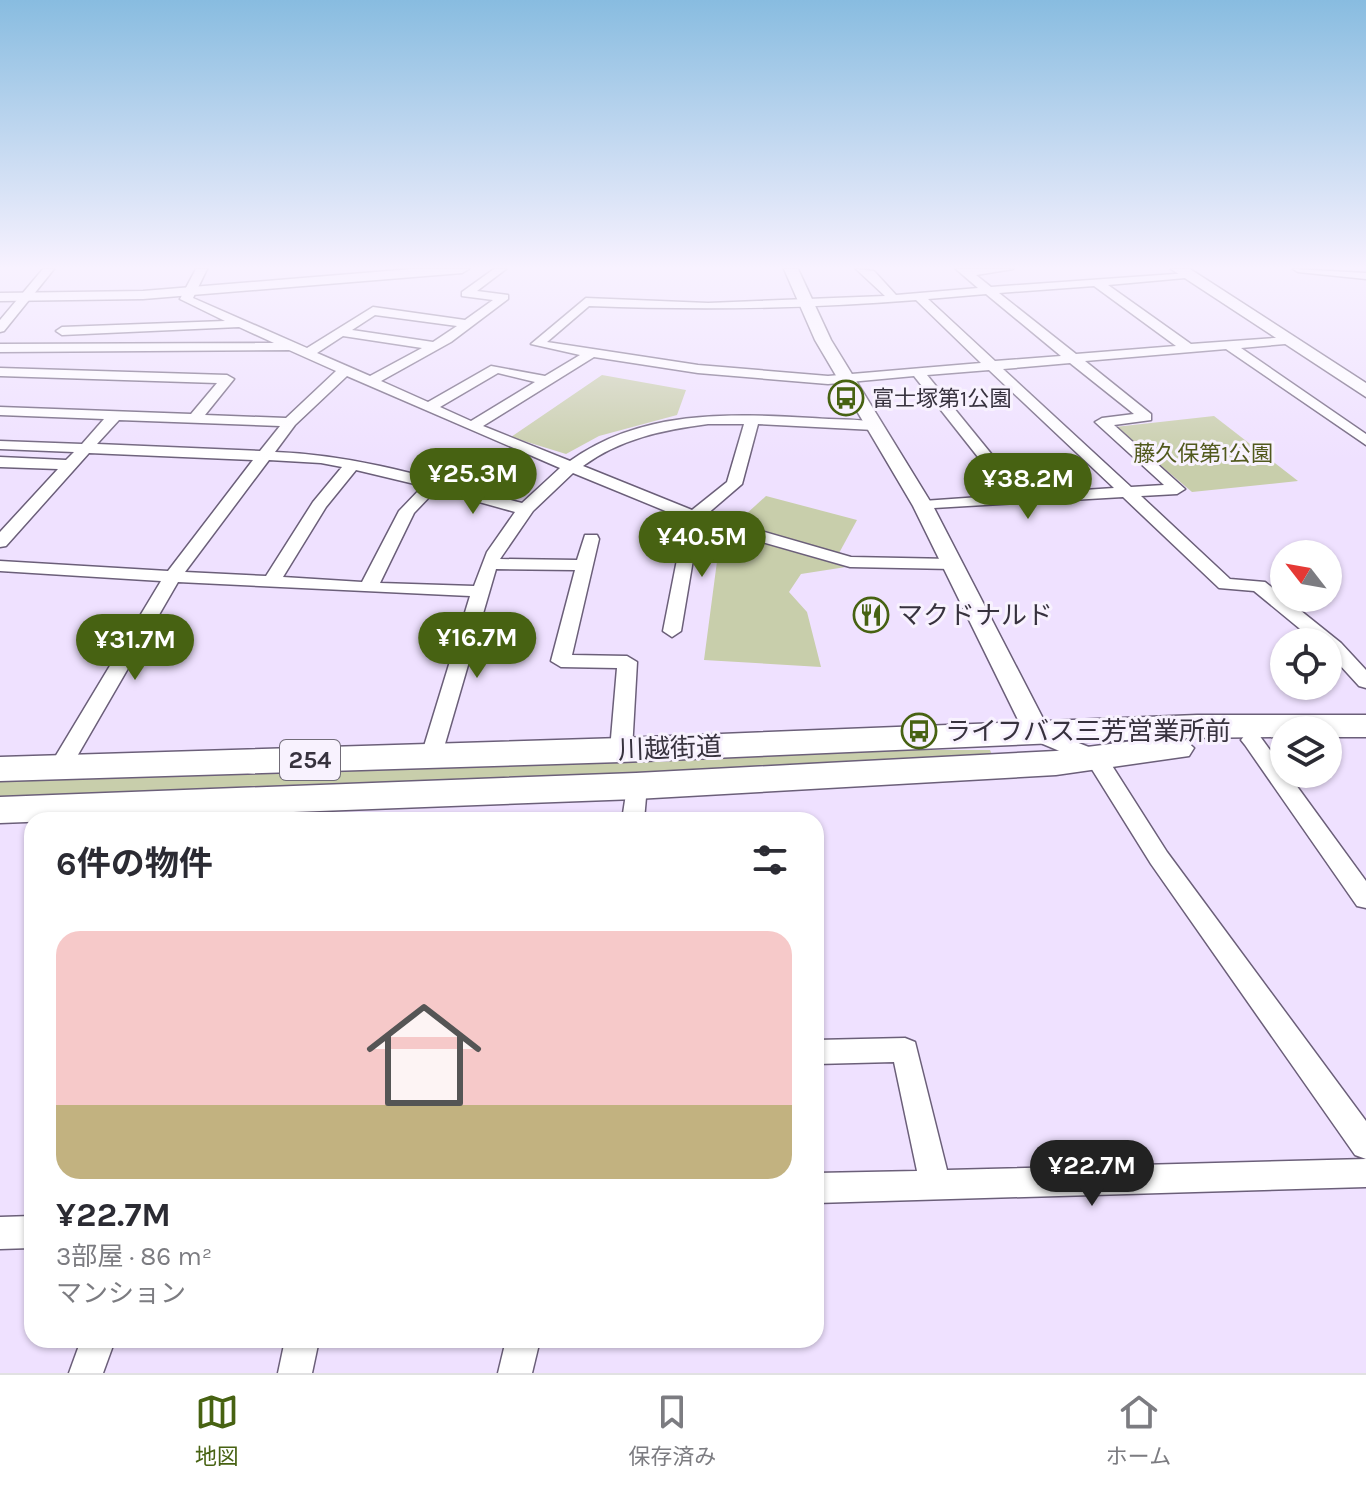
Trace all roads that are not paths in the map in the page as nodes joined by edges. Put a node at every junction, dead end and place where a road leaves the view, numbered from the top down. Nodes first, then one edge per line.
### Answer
1 (263, 333) edge
2 (339, 333) edge
3 (348, 333) edge
4 (455, 333) edge
5 (550, 333) edge
6 (822, 333) edge
7 (958, 333) edge
8 (1040, 333) edge
9 (1167, 333) edge
10 (1275, 333) edge
11 (1285, 340) junction
12 (294, 345) junction
13 (1229, 345) junction
14 (436, 346) junction
15 (0, 348) edge
16 (1189, 349) junction
17 (310, 352) junction
18 (593, 352) junction
19 (1073, 360) junction
20 (995, 367) junction
21 (345, 370) junction
22 (0, 372) edge
23 (918, 373) junction
24 (845, 380) junction
25 (372, 381) junction
26 (547, 381) junction
27 (1366, 391) edge
28 (430, 407) junction
29 (0, 411) edge
30 (116, 415) junction
31 (195, 418) junction
32 (752, 420) junction
33 (290, 422) junction
34 (874, 426) junction
35 (472, 427) junction
36 (1366, 441) edge
37 (0, 445) edge
38 (85, 449) junction
39 (264, 456) junction
40 (0, 462) edge
41 (353, 464) junction
42 (68, 465) junction
43 (571, 466) junction
44 (433, 484) junction
45 (1130, 493) junction
46 (1021, 501) junction
47 (923, 506) junction
48 (524, 509) junction
49 (694, 517) junction
50 (591, 539) dead end
51 (0, 542) edge
52 (489, 564) junction
53 (952, 564) junction
54 (584, 565) junction
55 (0, 566) edge
56 (173, 576) junction
57 (272, 580) junction
58 (369, 586) junction
59 (480, 591) junction
60 (672, 631) dead end
61 (1366, 682) edge
62 (1270, 726) edge
63 (1038, 734) junction
64 (1268, 738) edge
65 (621, 750) junction
66 (432, 756) junction
67 (1096, 758) junction
68 (60, 767) junction
69 (0, 769) edge
70 (635, 803) edge
71 (0, 810) edge
72 (1366, 899) edge
73 (824, 1052) edge
74 (1366, 1145) edge
75 (1366, 1173) edge
76 (935, 1185) junction
77 (824, 1188) edge
78 (24, 1232) edge
79 (0, 1233) edge
80 (95, 1348) edge
81 (300, 1348) edge
82 (521, 1348) edge
83 (86, 1373) edge
84 (295, 1373) edge
85 (515, 1373) edge

1 - 12 street
2 - 17 street
3 - 14 street
4 - 14 street
5 - 18 street
6 - 24 street
7 - 20 street
8 - 19 street
9 - 16 street
10 - 11 main road
11 - 13 street
11 - 27 main road
12 - 15 street
12 - 17 street
13 - 16 street
13 - 36 street
14 - 25 street
16 - 19 street
17 - 21 street
18 - 24 street
18 - 26 street
19 - 20 street
19 - 45 street
20 - 23 street
20 - 45 street
21 - 25 street
21 - 33 street
22 - 31 street
23 - 24 street
23 - 46 street
24 - 34 street
25 - 28 street
26 - 28 street
26 - 35 street
28 - 35 street
29 - 30 street
30 - 31 street
30 - 38 street
31 - 33 street
32 - 34 street
32 - 43 street
32 - 49 street
33 - 39 street
34 - 47 street
35 - 43 street
37 - 38 street
38 - 39 street
38 - 42 street
39 - 41 street
39 - 56 street
40 - 42 street
41 - 44 street
41 - 57 street
42 - 51 street
43 - 48 street
43 - 49 street
44 - 48 street
44 - 58 street
45 - 46 street
45 - 61 street
46 - 47 street
47 - 53 street
48 - 52 street
49 - 53 street
49 - 60 street
50 - 54 street
52 - 54 street
52 - 59 street
53 - 63 street
54 - 65 street
55 - 56 street
56 - 57 street
56 - 68 street
57 - 58 street
58 - 59 street
59 - 66 street
62 - 63 highway, 川越街道 / 254
63 - 65 highway, 川越街道 / 254
63 - 67 street
64 - 67 highway, 川越街道 / 254
64 - 72 street
65 - 66 highway, 川越街道 / 254
66 - 68 highway, 川越街道 / 254
67 - 70 highway, 川越街道 / 254
67 - 74 street
68 - 69 highway, 川越街道 / 254
70 - 71 highway, 川越街道 / 254
73 - 76 street
75 - 76 street
76 - 77 street
78 - 79 street
80 - 83 street
81 - 84 street
82 - 85 street

